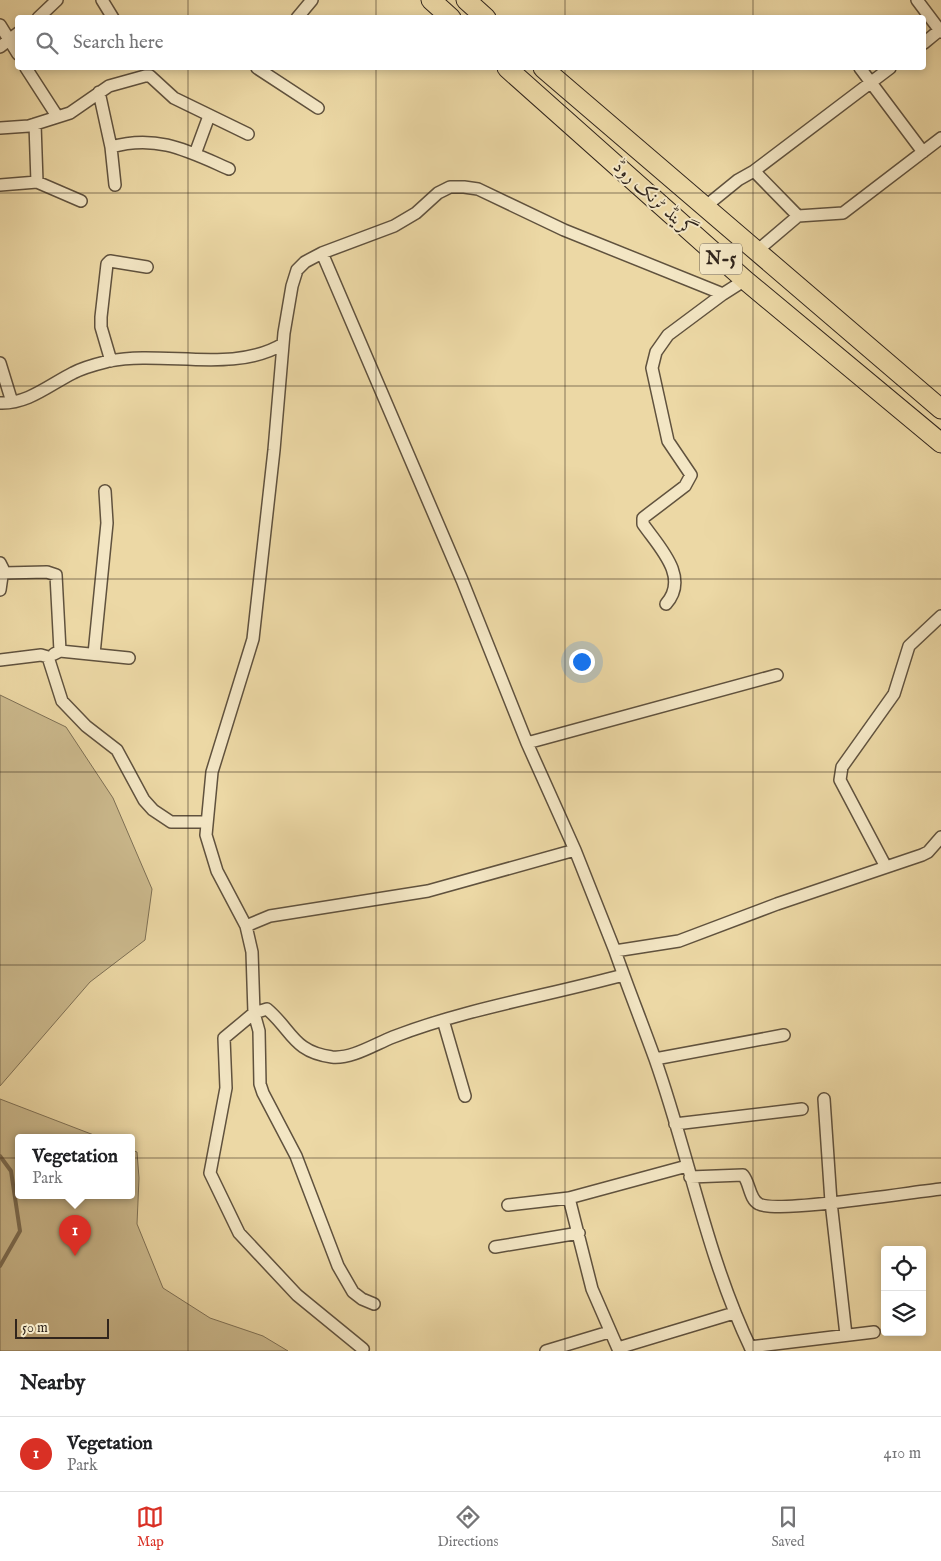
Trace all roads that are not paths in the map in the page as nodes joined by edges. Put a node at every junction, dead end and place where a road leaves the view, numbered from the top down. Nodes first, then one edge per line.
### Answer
1 (57, 0) edge
2 (102, 0) edge
3 (312, 0) edge
4 (431, 0) edge
5 (466, 0) edge
6 (917, 0) edge
7 (41, 15) edge
8 (111, 15) edge
9 (300, 15) edge
10 (448, 15) edge
11 (483, 15) edge
12 (0, 25) edge
13 (941, 30) edge
14 (9, 40) edge
15 (926, 41) edge
16 (27, 70) edge
17 (260, 70) edge
18 (509, 70) edge
19 (545, 70) edge
20 (861, 70) edge
21 (887, 70) edge
22 (147, 72) edge
23 (870, 82) junction
24 (99, 92) junction
25 (318, 108) dead end
26 (57, 116) junction
27 (209, 116) junction
28 (35, 124) junction
29 (0, 128) edge
30 (248, 134) dead end
31 (941, 138) edge
32 (111, 147) junction
33 (922, 152) junction
34 (195, 154) junction
35 (229, 169) dead end
36 (754, 171) junction
37 (37, 182) junction
38 (0, 185) edge
39 (115, 185) dead end
40 (81, 200) dead end
41 (706, 206) junction
42 (798, 216) junction
43 (758, 250) junction
44 (322, 253) junction
45 (147, 266) dead end
46 (745, 280) junction
47 (723, 294) junction
48 (283, 344) junction
49 (111, 361) junction
50 (0, 364) edge
51 (12, 402) junction
52 (0, 403) edge
53 (941, 409) edge
54 (941, 443) edge
55 (105, 491) dead end
56 (2, 568) edge
57 (0, 590) edge
58 (666, 604) dead end
59 (941, 616) edge
60 (60, 651) junction
61 (94, 654) junction
62 (48, 657) junction
63 (129, 658) dead end
64 (0, 660) edge
65 (776, 675) dead end
66 (527, 743) junction
67 (207, 822) junction
68 (941, 837) edge
69 (575, 850) junction
70 (886, 867) junction
71 (246, 926) junction
72 (615, 951) junction
73 (623, 975) junction
74 (254, 1013) junction
75 (443, 1020) junction
76 (784, 1035) dead end
77 (655, 1059) junction
78 (464, 1096) dead end
79 (824, 1099) dead end
80 (802, 1109) dead end
81 (674, 1124) junction
82 (687, 1166) junction
83 (690, 1177) junction
84 (941, 1189) edge
85 (569, 1198) junction
86 (832, 1202) junction
87 (508, 1205) dead end
88 (579, 1233) junction
89 (495, 1247) dead end
90 (374, 1304) dead end
91 (734, 1313) junction
92 (609, 1332) junction
93 (874, 1332) dead end
94 (846, 1335) junction
95 (751, 1349) edge
96 (618, 1350) edge
97 (362, 1351) edge
98 (546, 1351) edge

1 - 7 street
2 - 8 street
3 - 9 street
4 - 10 highway
5 - 11 highway
6 - 13 street
12 - 14 street
13 - 15 street
16 - 26 street
17 - 25 street
18 - 46 highway, گرینڈ ٹرنک روڈ / N-5
19 - 41 highway, گرینڈ ٹرنک روڈ / N-5
20 - 23 street
21 - 23 street
22 - 24 street
22 - 27 street
23 - 33 street
23 - 36 street
24 - 26 street
24 - 32 street
26 - 28 street
27 - 30 street
27 - 34 street
28 - 29 street
28 - 37 street
31 - 33 street
32 - 34 street
32 - 39 street
33 - 42 street
34 - 35 street
36 - 41 street
36 - 42 street
37 - 38 street
37 - 40 street
41 - 43 highway, گرینڈ ٹرنک روڈ / N-5
42 - 43 street
43 - 53 highway, گرینڈ ٹرنک روڈ / N-5
44 - 47 street
44 - 48 street
44 - 66 street
45 - 49 street
46 - 47 street
46 - 54 highway, گرینڈ ٹرنک روڈ / N-5
47 - 58 street
48 - 49 street
48 - 67 street
49 - 51 street
50 - 51 street
51 - 52 street
55 - 61 street
56 - 57 street
56 - 60 street
59 - 70 street
60 - 61 street
60 - 62 street
61 - 63 street
62 - 64 street
62 - 67 street
65 - 66 street
66 - 69 street
67 - 71 street
68 - 70 street
69 - 71 street
69 - 72 street
70 - 72 street
71 - 74 street
72 - 73 street
73 - 75 street
73 - 77 street
74 - 75 street
74 - 90 street
74 - 97 street
75 - 78 street
76 - 77 street
77 - 81 street
79 - 86 street
80 - 81 street
81 - 82 street
82 - 83 street
82 - 85 street
83 - 86 street
83 - 91 street
84 - 86 street
85 - 87 street
85 - 88 street
86 - 94 street
88 - 89 street
88 - 92 street
91 - 95 street
91 - 96 street
92 - 96 street
92 - 98 street
93 - 94 street
94 - 95 street

